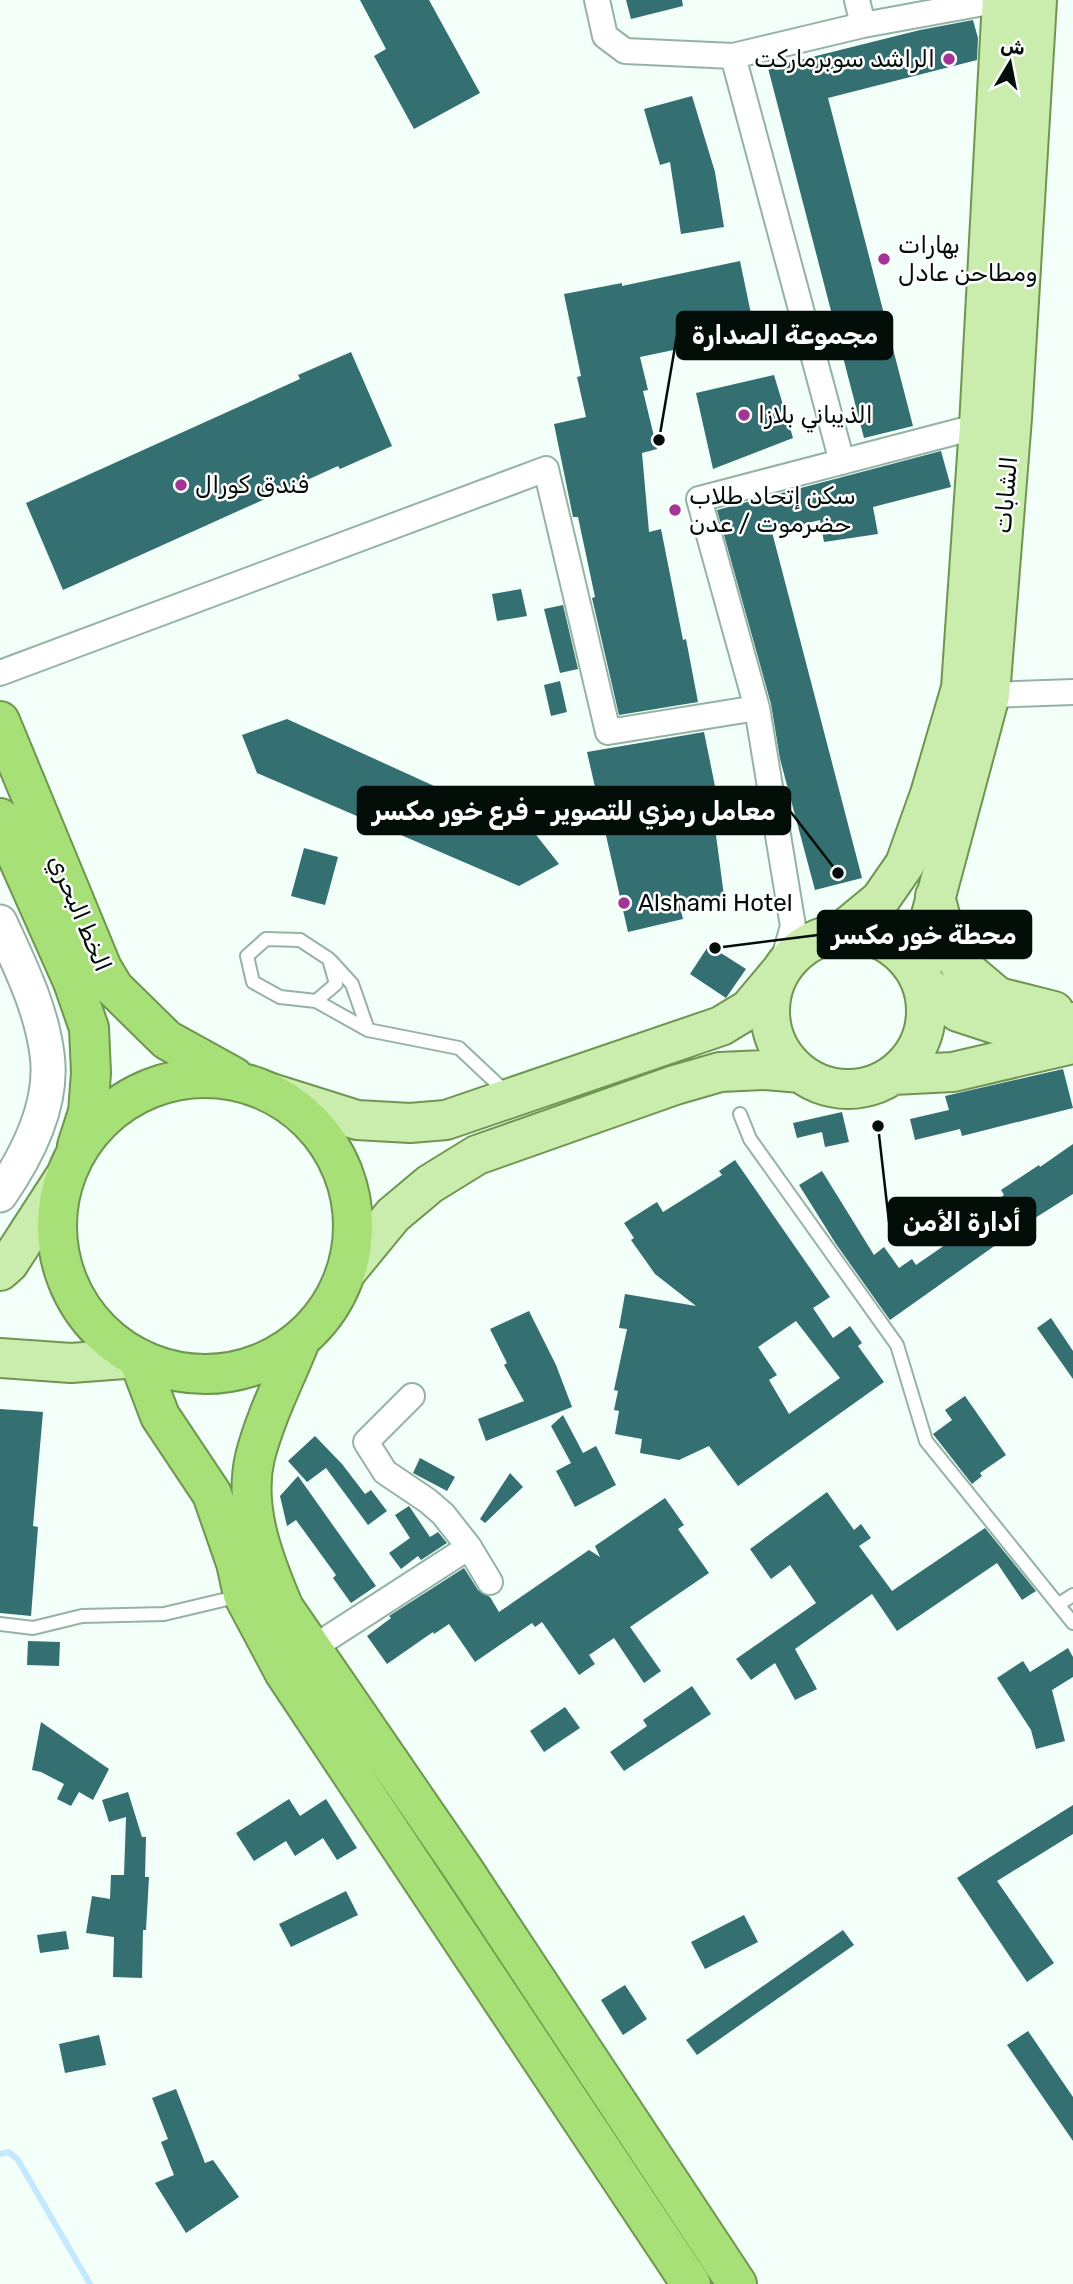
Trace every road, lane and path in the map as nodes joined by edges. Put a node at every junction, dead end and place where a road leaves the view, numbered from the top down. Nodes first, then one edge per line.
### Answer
1 (597, 0) edge
2 (857, 0) edge
3 (1001, 0) edge
4 (1037, 0) edge
5 (863, 24) junction
6 (733, 56) junction
7 (979, 426) junction
8 (842, 462) junction
9 (0, 673) edge
10 (1073, 692) edge
11 (990, 695) junction
12 (757, 708) junction
13 (0, 721) edge
14 (0, 818) edge
15 (935, 895) junction
16 (0, 922) edge
17 (840, 933) junction
18 (329, 959) junction
19 (780, 972) junction
20 (921, 981) junction
21 (316, 1001) junction
22 (1073, 1014) edge
23 (1073, 1022) edge
24 (368, 1030) junction
25 (1073, 1044) edge
26 (802, 1073) junction
27 (893, 1075) junction
28 (258, 1088) junction
29 (511, 1096) junction
30 (740, 1114) dead end
31 (68, 1168) junction
32 (0, 1195) edge
33 (0, 1271) edge
34 (348, 1271) junction
35 (300, 1341) junction
36 (0, 1358) edge
37 (138, 1358) junction
38 (412, 1396) dead end
39 (469, 1547) junction
40 (490, 1582) dead end
41 (243, 1595) junction
42 (1073, 1595) edge
43 (1059, 1604) junction
44 (1073, 1623) edge
45 (0, 1624) edge
46 (311, 1649) junction
47 (623, 2114) junction
48 (589, 2133) junction
49 (691, 2284) edge
50 (737, 2284) edge

1 - 6 street
2 - 5 street
3 - 5 street
3 - 7 main road, الشابات
4 - 11 main road, الشابات
5 - 6 street
6 - 8 street
7 - 8 street
7 - 17 main road, الشابات
8 - 12 street
9 - 12 street
10 - 11 street
11 - 15 main road, الشابات
12 - 19 street
13 - 28 highway, الخط البحري
14 - 31 highway, الخط البحري
15 - 20 main road, الشابات
15 - 22 main road
16 - 32 street
17 - 19 main road
17 - 20 main road
18 - 21 lane
18 - 21 lane
18 - 24 lane
19 - 26 main road
19 - 29 main road
20 - 23 main road
20 - 27 main road
21 - 24 lane
24 - 29 lane
25 - 27 main road
26 - 27 main road
26 - 34 main road
28 - 29 main road
28 - 31 highway
28 - 34 highway, الخط البحري
30 - 43 lane
31 - 33 main road
31 - 37 highway, الخط البحري
34 - 35 highway, الخط البحري
35 - 37 highway, الخط البحري
35 - 46 highway
36 - 37 main road
37 - 41 highway
38 - 39 street
39 - 40 street
39 - 46 street
41 - 45 lane
41 - 48 highway
42 - 43 lane
43 - 44 lane
46 - 47 highway
47 - 48 highway
47 - 50 highway
48 - 49 highway

